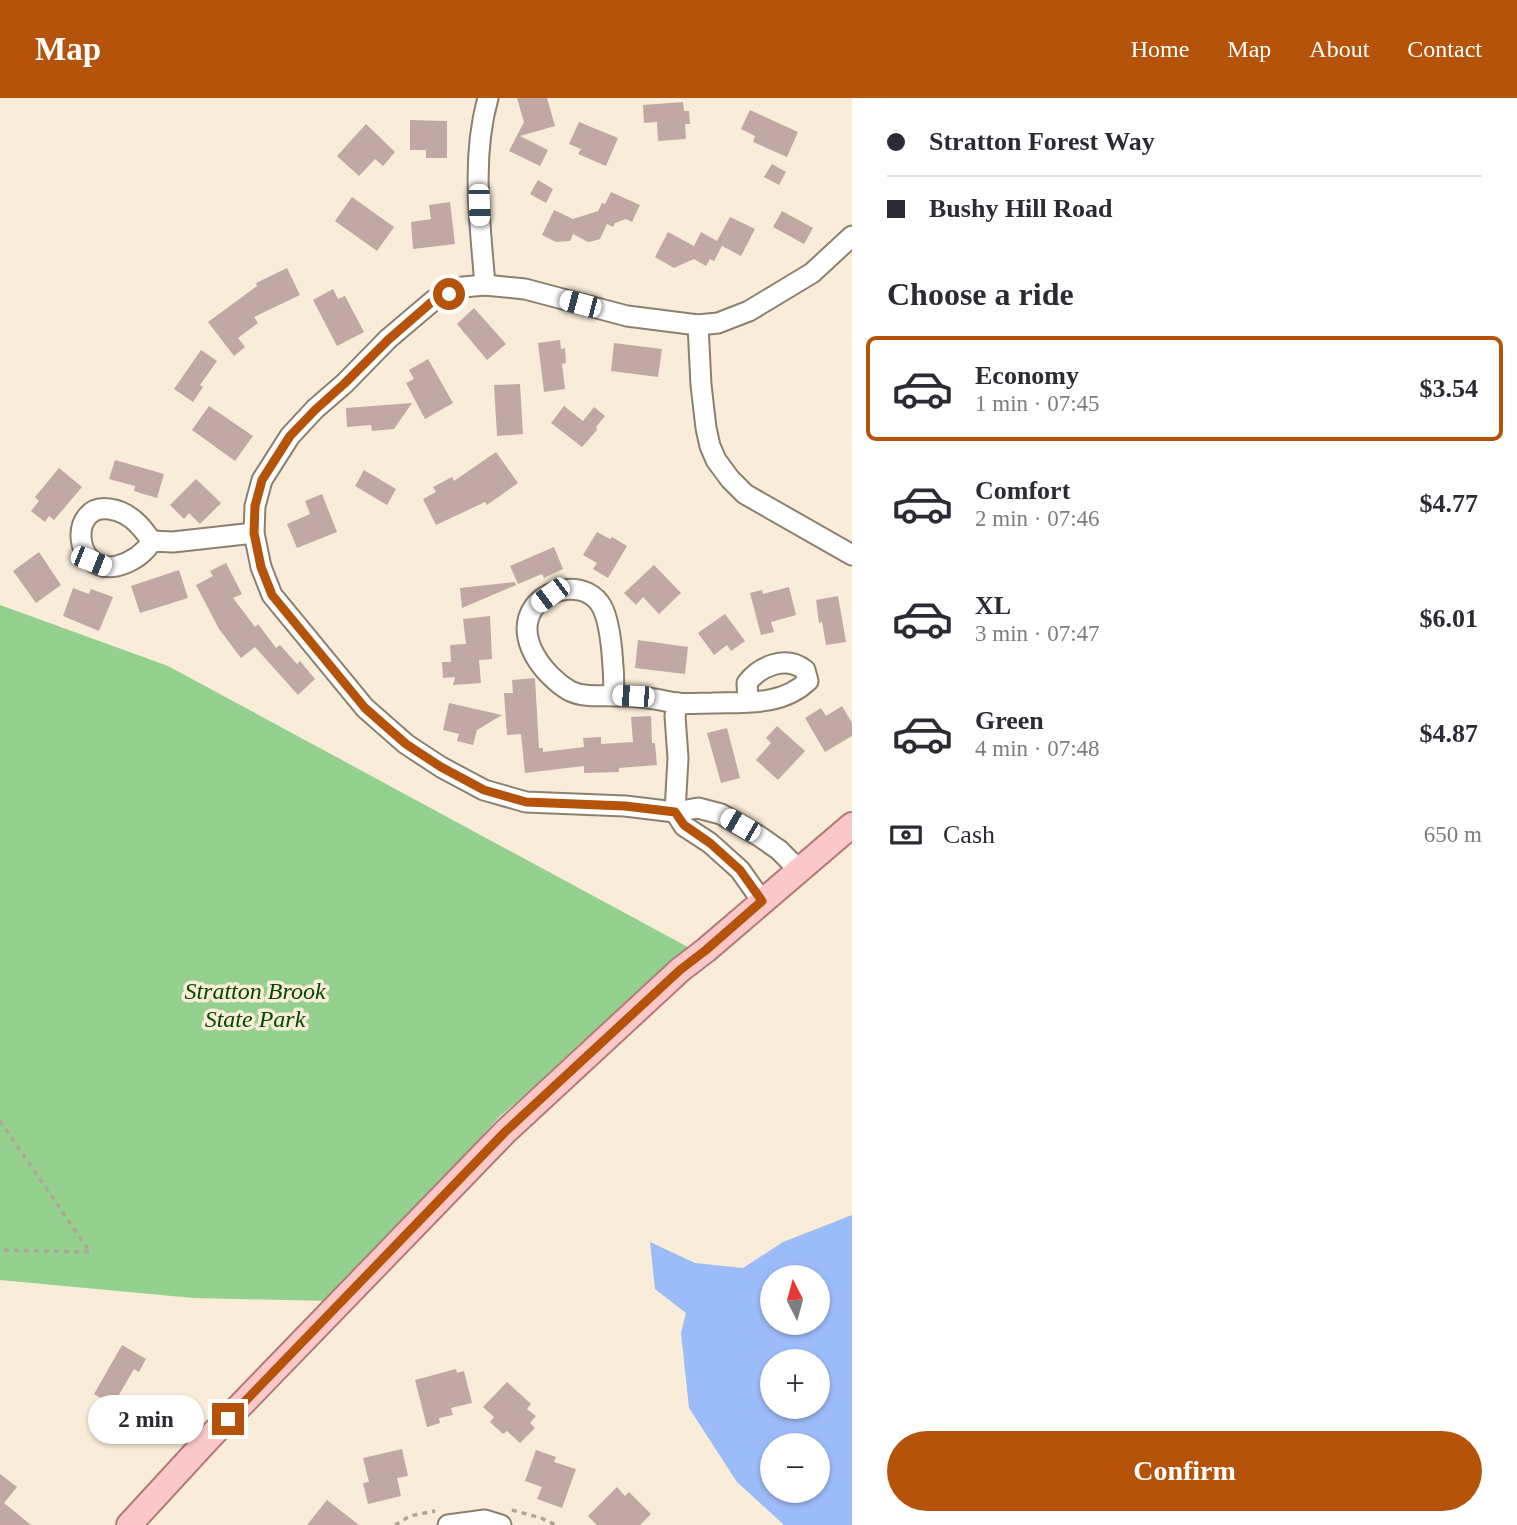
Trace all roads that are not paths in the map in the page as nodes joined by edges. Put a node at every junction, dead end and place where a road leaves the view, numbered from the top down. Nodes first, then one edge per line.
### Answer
1 (488, 98) edge
2 (852, 236) edge
3 (485, 285) junction
4 (698, 325) junction
5 (254, 533) junction
6 (152, 541) dead end
7 (852, 555) edge
8 (614, 695) junction
9 (748, 702) dead end
10 (678, 703) junction
11 (675, 812) junction
12 (852, 825) edge
13 (799, 870) junction
14 (762, 901) junction
15 (129, 1525) edge
16 (448, 1525) edge
17 (501, 1525) edge

1 - 3 street
2 - 4 street
3 - 4 street
3 - 5 street
4 - 7 street
5 - 6 street
5 - 11 street
8 - 8 street
8 - 10 street
9 - 10 street
10 - 11 street
11 - 13 street
11 - 14 street
12 - 13 main road
13 - 14 main road
14 - 15 main road
16 - 17 street

